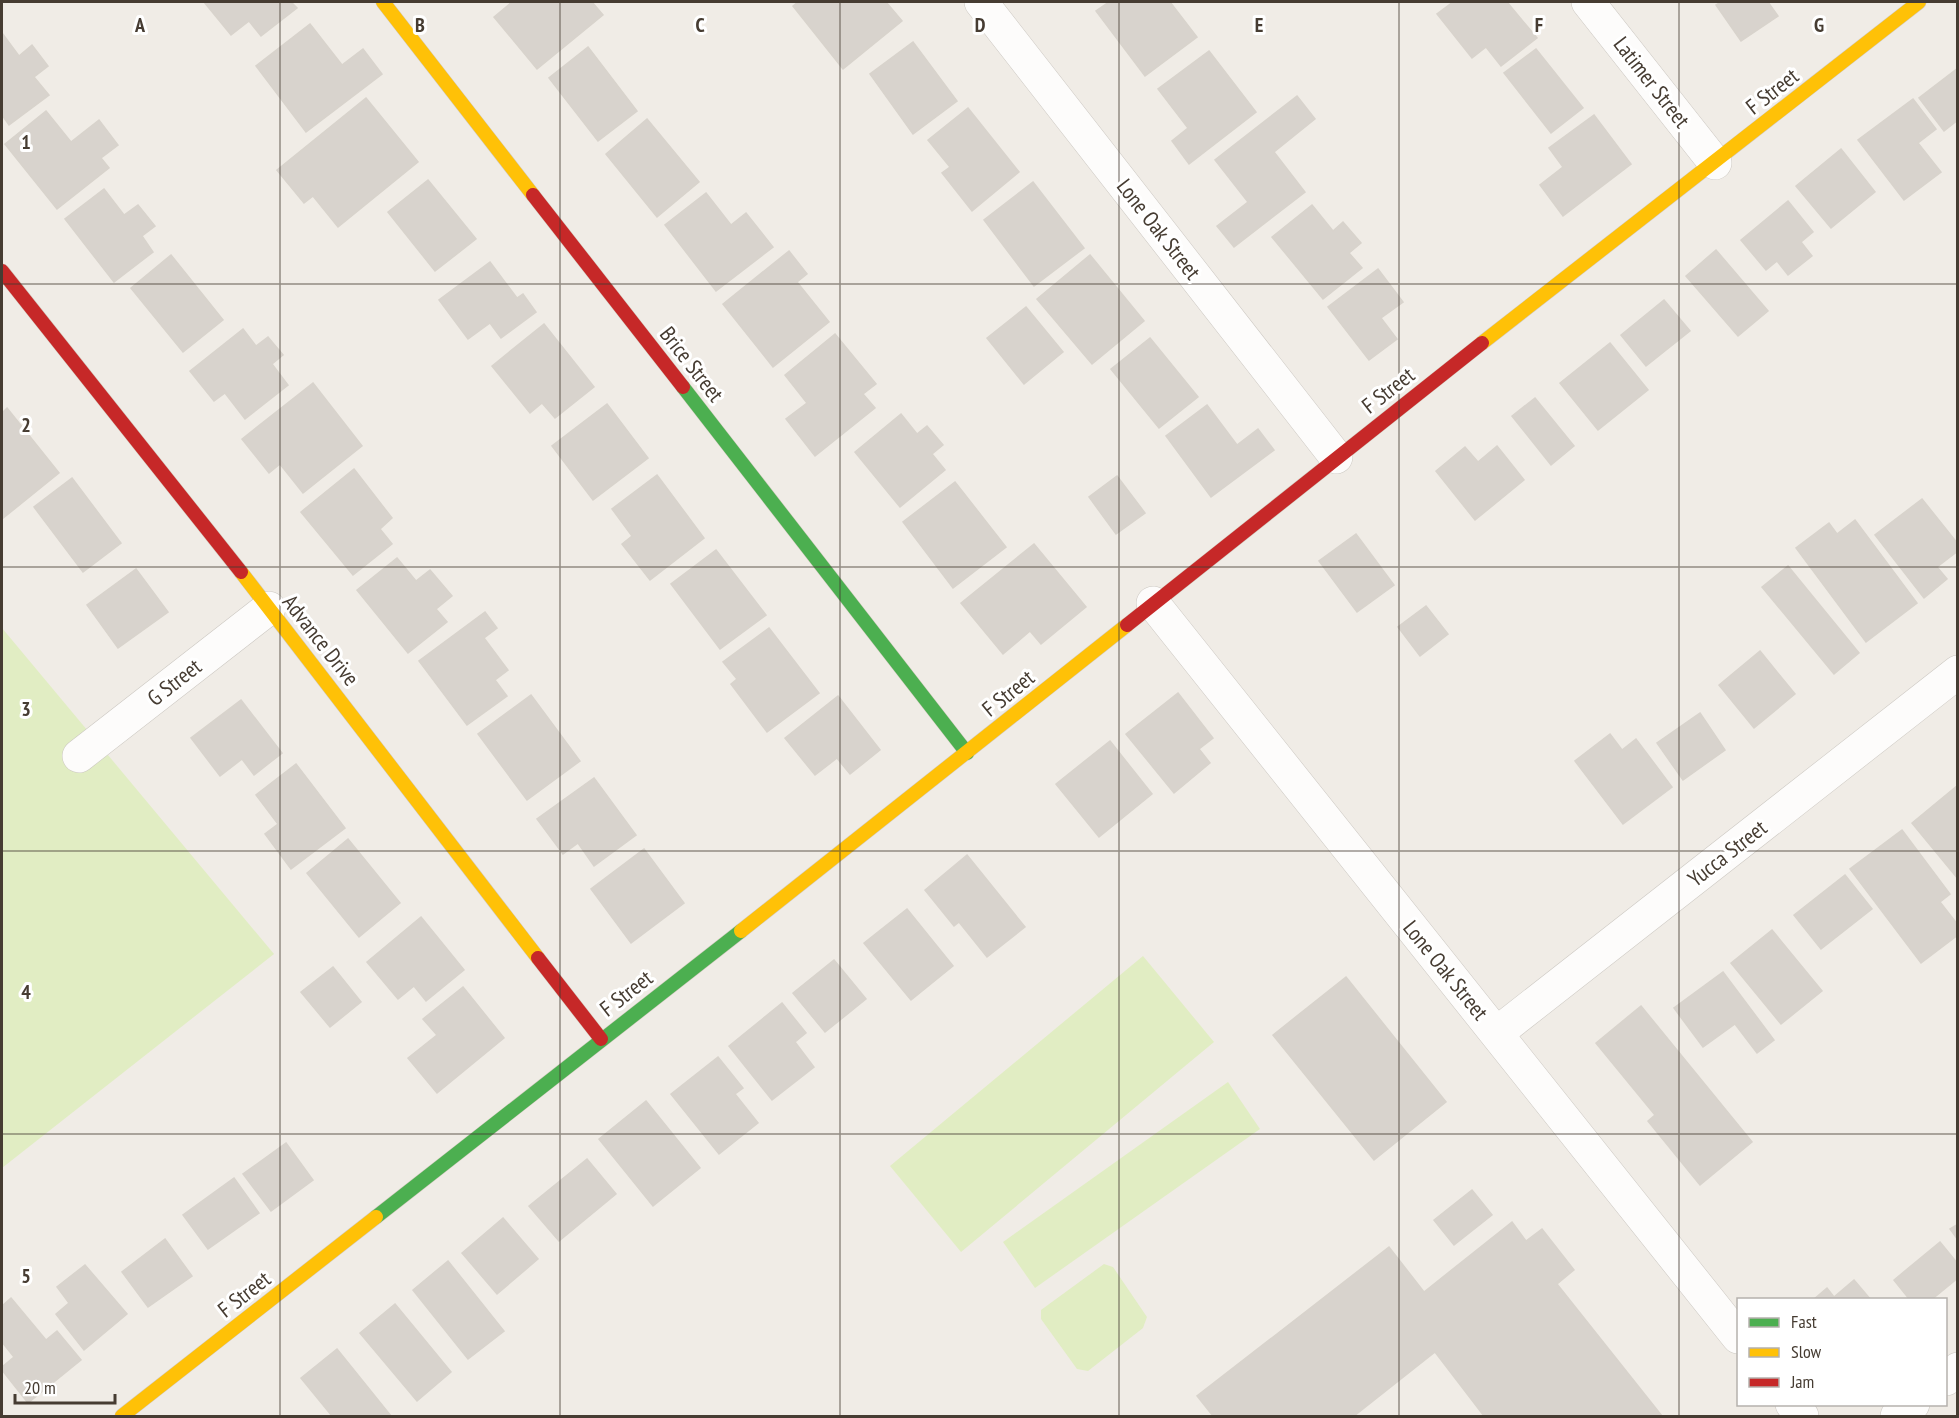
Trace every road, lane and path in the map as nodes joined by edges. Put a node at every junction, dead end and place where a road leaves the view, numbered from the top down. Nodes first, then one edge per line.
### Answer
1 (981, 2) edge
2 (1588, 2) edge
3 (1919, 2) edge
4 (395, 5) edge
5 (1715, 163) junction
6 (2, 271) edge
7 (1336, 457) junction
8 (1153, 603) junction
9 (269, 608) junction
10 (1958, 672) edge
11 (967, 753) junction
12 (79, 756) dead end
13 (1497, 1034) junction
14 (601, 1040) junction
15 (1737, 1336) edge
16 (1910, 1406) edge
17 (122, 1416) edge
18 (1897, 1416) edge

1 - 7 street, Lone Oak Street
2 - 5 street, Latimer Street
3 - 5 street, F Street
4 - 11 street, Brice Street
5 - 7 street, F Street
6 - 9 street, Advance Drive
7 - 8 street, F Street
8 - 11 street, F Street
8 - 13 street, Lone Oak Street
9 - 12 street, G Street
9 - 14 street, Advance Drive
10 - 13 street, Yucca Street
11 - 14 street, F Street
13 - 15 street, Lone Oak Street
14 - 17 street, F Street
16 - 18 street

